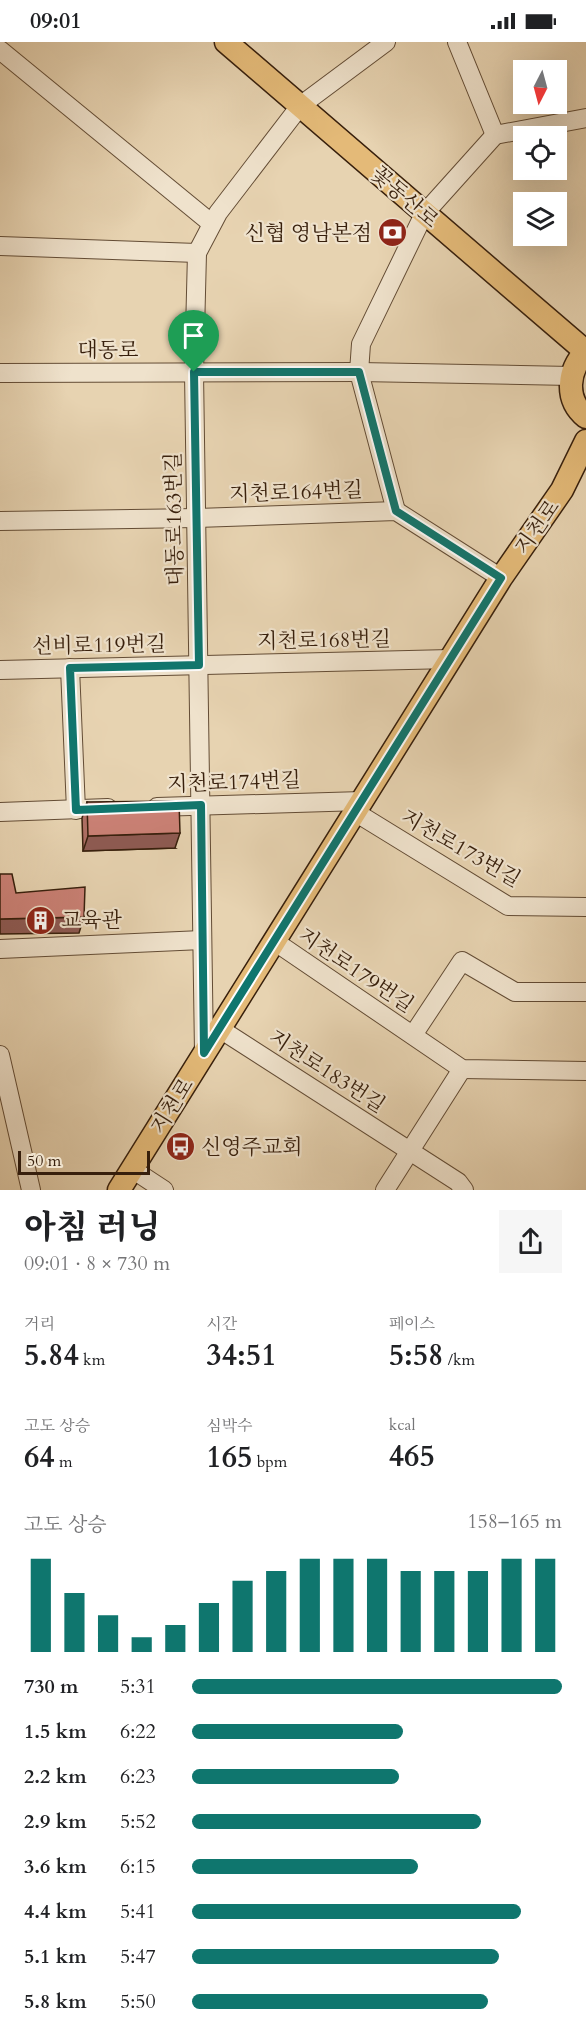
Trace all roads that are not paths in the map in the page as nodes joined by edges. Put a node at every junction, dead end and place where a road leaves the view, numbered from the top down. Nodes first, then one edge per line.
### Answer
1 (226, 42) edge
2 (386, 42) edge
3 (457, 42) edge
4 (0, 50) edge
5 (300, 106) junction
6 (586, 118) edge
7 (495, 135) junction
8 (424, 214) junction
9 (211, 223) junction
10 (0, 246) edge
11 (197, 254) junction
12 (586, 351) edge
13 (194, 372) junction
14 (359, 372) junction
15 (0, 373) edge
16 (571, 376) junction
17 (586, 417) edge
18 (586, 441) edge
19 (586, 481) edge
20 (562, 490) junction
21 (396, 511) junction
22 (196, 518) junction
23 (0, 521) edge
24 (501, 578) junction
25 (450, 659) junction
26 (199, 665) junction
27 (70, 668) junction
28 (0, 670) edge
29 (201, 805) junction
30 (358, 806) junction
31 (144, 807) edge
32 (122, 808) edge
33 (76, 810) junction
34 (0, 812) edge
35 (586, 907) edge
36 (202, 940) junction
37 (274, 941) junction
38 (0, 949) edge
39 (586, 992) edge
40 (220, 1029) junction
41 (413, 1035) junction
42 (204, 1053) junction
43 (0, 1055) edge
44 (462, 1068) junction
45 (586, 1071) edge
46 (411, 1152) junction
47 (132, 1169) junction
48 (31, 1190) edge
49 (119, 1190) edge
50 (164, 1190) edge
51 (385, 1190) edge
52 (464, 1190) edge

1 - 5 main road, 꽃동산로
2 - 5 street
3 - 7 street
4 - 9 street
5 - 8 main road, 꽃동산로
5 - 9 street
6 - 7 street
7 - 8 street
8 - 12 main road, 꽃동산로
8 - 14 street
9 - 11 street
10 - 11 street
11 - 13 street, 대동로163번길
12 - 16 main road
13 - 14 street, 대동로
13 - 15 street, 대동로
13 - 22 street, 대동로163번길
14 - 16 street, 대동로
14 - 21 street
16 - 17 main road
18 - 20 main road, 지천로
19 - 20 main road
20 - 24 main road, 지천로
21 - 22 street, 지천로164번길
21 - 24 street
22 - 23 street, 지천로164번길
22 - 26 street, 대동로163번길
24 - 25 main road, 지천로
25 - 26 street, 지천로168번길
25 - 30 main road, 지천로
26 - 27 street, 선비로119번길
26 - 29 street, 대동로163번길
27 - 28 street, 선비로119번길
27 - 33 street
29 - 30 street, 지천로174번길
29 - 31 street, 지천로174번길
29 - 36 street, 대동로163번길
30 - 35 street, 지천로173번길
30 - 37 main road, 지천로
32 - 33 street
33 - 34 street
36 - 38 street
36 - 42 street, 대동로163번길
37 - 40 main road, 지천로
37 - 41 street, 지천로179번길
39 - 41 street, 지천로179번길
40 - 42 main road, 지천로
40 - 46 street, 지천로183번길
41 - 44 street, 지천로179번길
42 - 47 main road, 지천로
43 - 48 street
44 - 45 street
44 - 46 street
46 - 51 street
46 - 52 street, 지천로183번길
47 - 49 main road, 지천로
47 - 50 street

